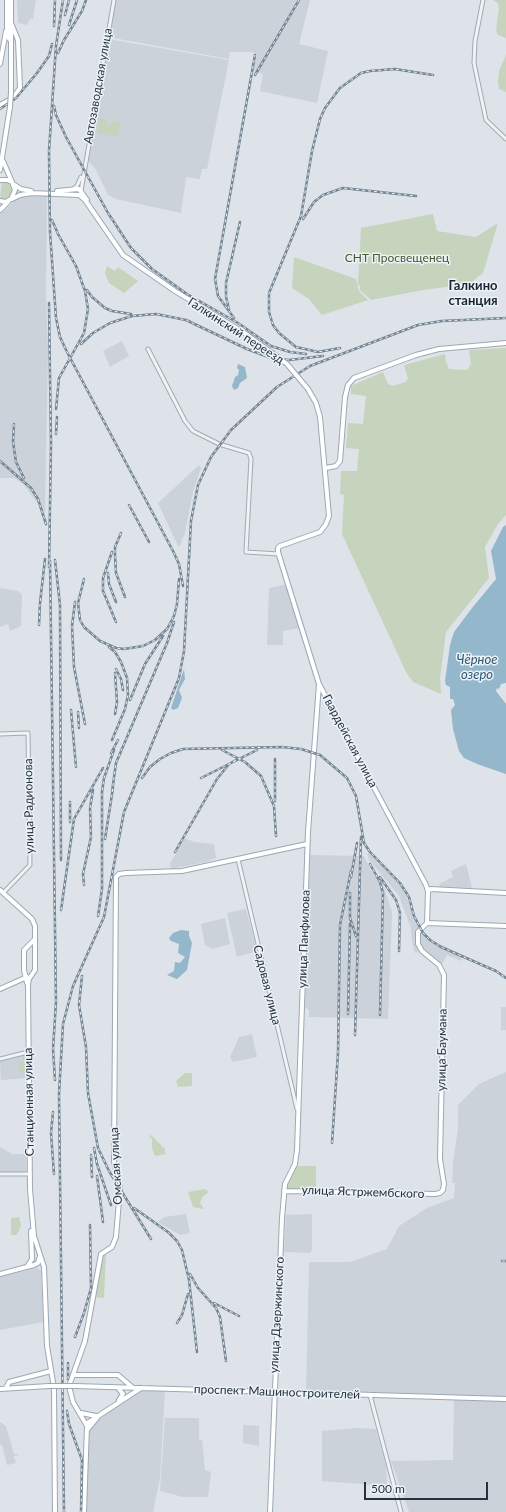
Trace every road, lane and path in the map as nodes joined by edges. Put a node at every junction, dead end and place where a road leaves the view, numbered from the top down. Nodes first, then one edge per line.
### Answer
1 (7, 0) edge
2 (11, 0) edge
3 (114, 0) edge
4 (483, 0) edge
5 (9, 14) junction
6 (11, 23) junction
7 (7, 27) junction
8 (11, 46) junction
9 (3, 47) junction
10 (0, 64) edge
11 (0, 105) edge
12 (506, 139) edge
13 (3, 160) junction
14 (0, 170) edge
15 (83, 172) junction
16 (0, 180) edge
17 (13, 183) junction
18 (70, 190) junction
19 (81, 192) junction
20 (11, 200) junction
21 (0, 201) edge
22 (0, 210) edge
23 (506, 343) edge
24 (148, 349) dead end
25 (326, 468) junction
26 (279, 554) junction
27 (319, 684) junction
28 (0, 734) edge
29 (307, 844) junction
30 (238, 860) junction
31 (426, 885) junction
32 (438, 889) junction
33 (428, 891) junction
34 (2, 892) edge
35 (506, 893) edge
36 (427, 923) junction
37 (506, 926) edge
38 (35, 936) junction
39 (35, 951) junction
40 (24, 952) junction
41 (24, 970) junction
42 (34, 972) junction
43 (25, 978) junction
44 (18, 981) junction
45 (28, 985) junction
46 (0, 989) edge
47 (28, 1052) junction
48 (0, 1059) edge
49 (297, 1110) junction
50 (0, 1174) edge
51 (30, 1174) junction
52 (284, 1190) junction
53 (442, 1192) joint
54 (32, 1219) junction
55 (32, 1251) junction
56 (39, 1251) junction
57 (40, 1256) junction
58 (32, 1259) junction
59 (36, 1264) junction
60 (27, 1267) junction
61 (44, 1272) junction
62 (0, 1274) edge
63 (51, 1371) junction
64 (73, 1375) junction
65 (122, 1378) junction
66 (118, 1387) junction
67 (132, 1387) junction
68 (6, 1388) junction
69 (141, 1388) junction
70 (0, 1389) edge
71 (274, 1393) junction
72 (370, 1395) junction
73 (506, 1399) edge
74 (117, 1402) junction
75 (80, 1413) junction
76 (98, 1416) junction
77 (86, 1424) junction
78 (87, 1430) junction
79 (55, 1512) edge
80 (84, 1512) edge
81 (270, 1512) edge
82 (401, 1512) edge

1 - 5 main road
2 - 5 main road
3 - 15 street, Автозаводская улица
4 - 12 street
5 - 6 main road
5 - 7 main road
6 - 8 main road
6 - 11 main road
7 - 8 main road
7 - 9 main road
8 - 9 main road
8 - 13 main road, bridge
9 - 10 main road
13 - 14 main road
13 - 17 main road
15 - 18 street
15 - 19 street, Автозаводская улица
16 - 17 main road
17 - 18 main road
17 - 20 main road
18 - 19 main road
19 - 20 main road
19 - 25 main road, Галкинский переезд, bridge
20 - 21 main road
20 - 22 main road
23 - 25 main road
24 - 26 street
25 - 26 main road, Галкинский переезд
26 - 27 main road, Гвардейская улица
27 - 29 main road, улица Панфилова
27 - 31 main road, Гвардейская улица
28 - 34 street, улица Радионова
29 - 30 main road
29 - 49 main road, улица Панфилова
30 - 49 street, Садовая улица
30 - 64 main road, Омская улица
31 - 32 main road
31 - 33 main road, Гвардейская улица
32 - 33 main road
32 - 35 main road
33 - 36 main road, Гвардейская улица
34 - 38 main road
36 - 37 main road
36 - 53 main road, улица Баумана
38 - 39 main road
38 - 40 main road
39 - 40 main road
39 - 42 main road
40 - 41 main road, Станционная улица
41 - 42 main road
41 - 43 main road, Станционная улица
41 - 44 main road
42 - 43 main road
42 - 45 main road, Станционная улица
43 - 44 main road
43 - 45 main road, Станционная улица
44 - 45 main road
44 - 46 main road
45 - 47 main road, Станционная улица
47 - 48 street
47 - 51 main road, Станционная улица
49 - 52 main road, улица Панфилова
50 - 51 street
51 - 54 main road, Станционная улица
52 - 53 main road, улица Ястржембского
52 - 71 main road, улица Дзержинского
54 - 55 main road, Станционная улица
54 - 56 main road, Станционная улица
55 - 56 main road
55 - 58 main road, Станционная улица
56 - 57 main road, Станционная улица
57 - 59 main road
57 - 61 main road, Станционная улица
58 - 59 main road
58 - 60 main road
59 - 60 main road
59 - 61 main road
60 - 62 main road
61 - 63 main road, Станционная улица
63 - 68 main road
63 - 79 main road, Станционная улица
64 - 65 main road
64 - 75 main road, Омская улица
65 - 66 main road
65 - 67 main road
66 - 67 main road, проспект Машиностроителей
66 - 68 main road, проспект Машиностроителей, bridge
66 - 74 main road
67 - 69 main road, проспект Машиностроителей
68 - 70 main road, проспект Машиностроителей
69 - 71 main road, проспект Машиностроителей
69 - 74 main road
71 - 72 main road, проспект Машиностроителей
71 - 81 main road, улица Дзержинского
72 - 73 main road, проспект Машиностроителей
72 - 82 street
74 - 76 main road
75 - 76 main road
75 - 77 main road, Омская улица
76 - 77 main road
76 - 78 main road
77 - 78 main road, Омская улица
78 - 80 main road, Омская улица

